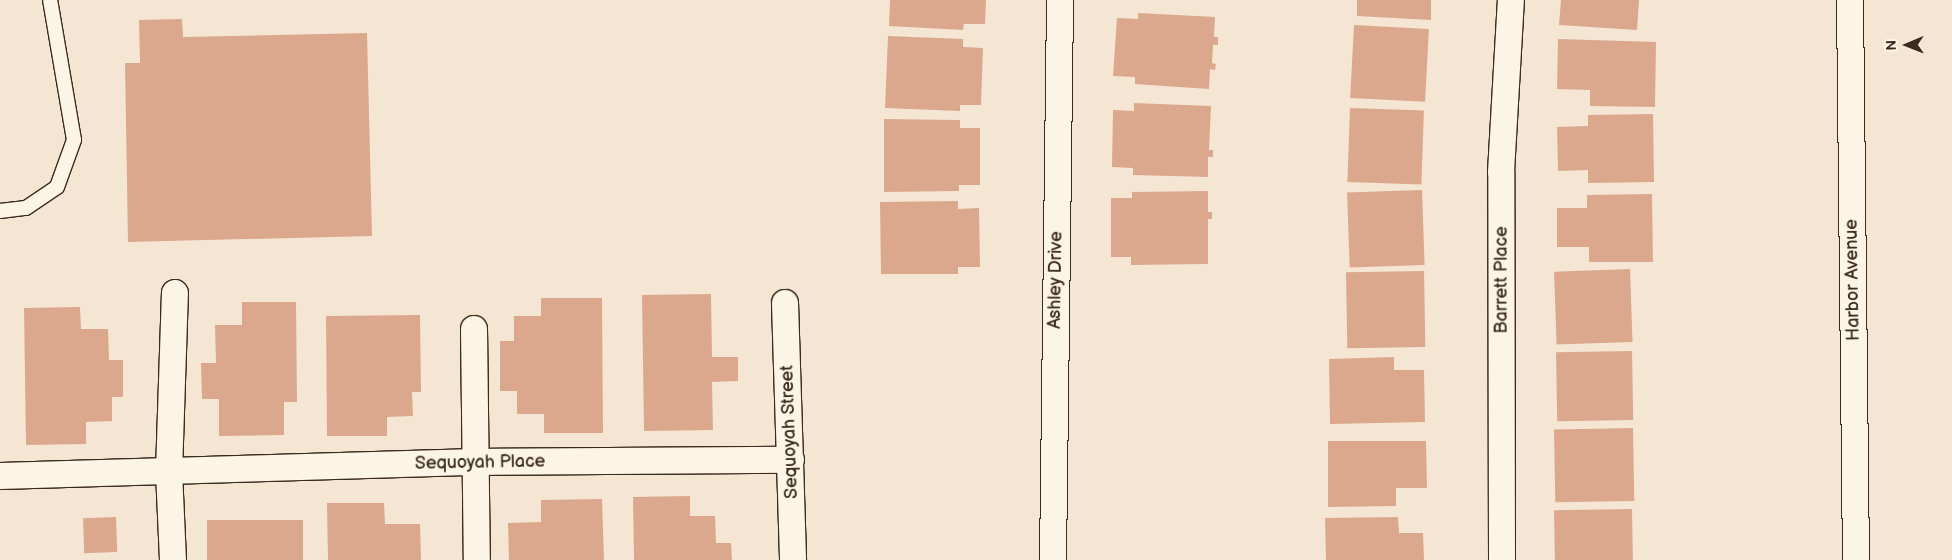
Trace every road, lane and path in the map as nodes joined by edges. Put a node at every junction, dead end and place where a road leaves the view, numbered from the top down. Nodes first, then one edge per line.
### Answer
1 (50, 0) edge
2 (1060, 0) edge
3 (1511, 0) edge
4 (1850, 0) edge
5 (0, 211) edge
6 (175, 293) dead end
7 (785, 303) dead end
8 (474, 329) dead end
9 (791, 460) junction
10 (476, 462) junction
11 (169, 472) junction
12 (0, 476) edge
13 (173, 560) edge
14 (477, 560) edge
15 (793, 560) edge
16 (1053, 560) edge
17 (1502, 560) edge
18 (1856, 560) edge

1 - 5 lane
2 - 16 street, Ashley Drive
3 - 17 street, Barrett Place
4 - 18 street, Harbor Avenue
6 - 11 street
7 - 9 street, Sequoyah Street
8 - 10 street
9 - 10 street, Sequoyah Place
9 - 15 street, Sequoyah Street
10 - 11 street, Sequoyah Place
10 - 14 street
11 - 12 street, Sequoyah Place
11 - 13 street

